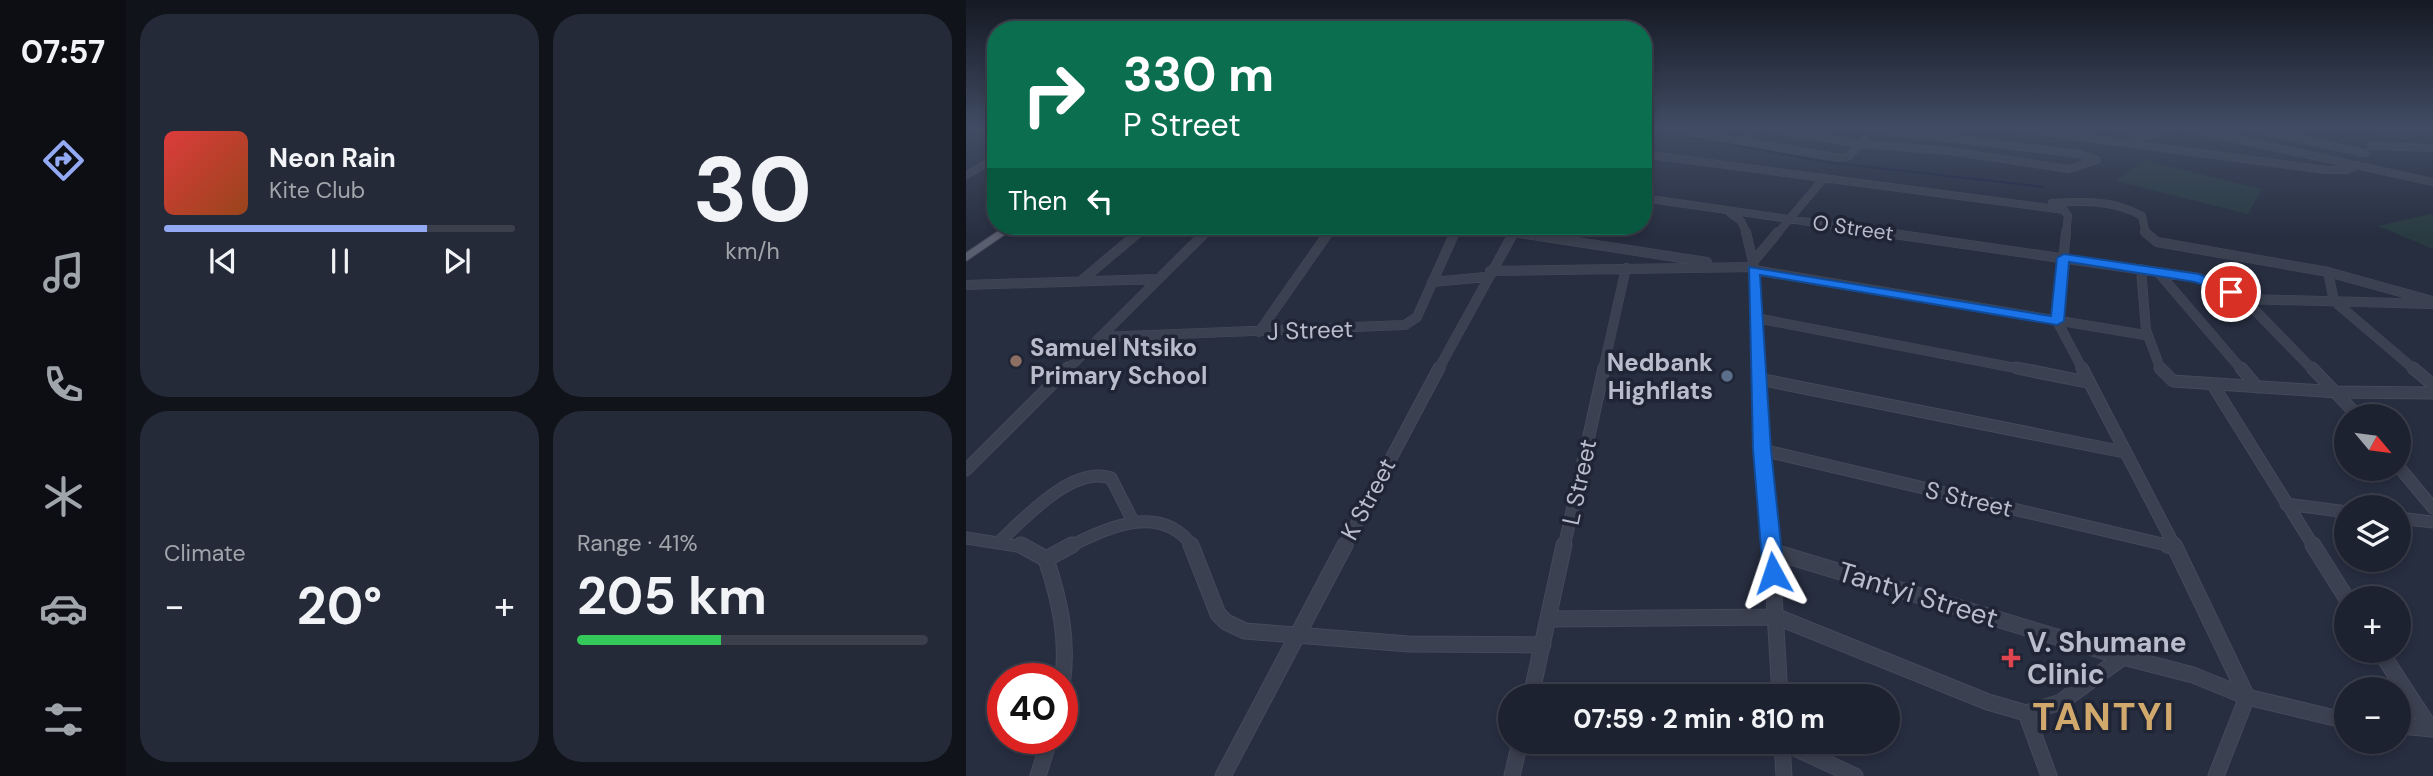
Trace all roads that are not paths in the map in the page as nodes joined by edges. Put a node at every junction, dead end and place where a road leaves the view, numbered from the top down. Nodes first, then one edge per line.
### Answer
1 (985, 164) edge
2 (1720, 164) edge
3 (2035, 164) edge
4 (2087, 164) edge
5 (2281, 164) edge
6 (2358, 164) joint
7 (966, 175) edge
8 (1824, 178) junction
9 (2433, 182) edge
10 (1652, 199) edge
11 (2030, 204) junction
12 (1721, 209) junction
13 (1790, 219) junction
14 (1000, 235) edge
15 (1136, 235) edge
16 (1203, 235) edge
17 (1327, 235) edge
18 (1454, 235) edge
19 (1511, 235) edge
20 (1550, 235) edge
21 (966, 258) edge
22 (2064, 258) junction
23 (1754, 266) junction
24 (1737, 267) junction
25 (1626, 268) junction
26 (2141, 269) junction
27 (2158, 271) junction
28 (2328, 272) junction
29 (1488, 274) junction
30 (1157, 279) junction
31 (1082, 281) junction
32 (1432, 282) junction
33 (966, 285) edge
34 (2244, 299) junction
35 (2334, 301) junction
36 (2433, 303) edge
37 (1756, 318) junction
38 (2057, 321) junction
39 (1259, 332) junction
40 (2146, 335) junction
41 (1100, 337) junction
42 (1759, 379) junction
43 (2087, 382) junction
44 (2433, 385) edge
45 (2213, 386) junction
46 (2257, 387) junction
47 (2337, 391) junction
48 (2433, 393) edge
49 (2348, 404) edge
50 (1762, 450) junction
51 (2124, 452) junction
52 (982, 455) junction
53 (966, 456) edge
54 (966, 470) edge
55 (2411, 481) edge
56 (2286, 504) junction
57 (2433, 508) edge
58 (2334, 510) edge
59 (2411, 519) edge
60 (1133, 521) junction
61 (2433, 522) edge
62 (966, 537) edge
63 (1000, 541) junction
64 (2175, 547) junction
65 (1771, 551) junction
66 (1046, 559) junction
67 (2339, 586) edge
68 (1777, 617) junction
69 (1549, 619) junction
70 (1296, 635) junction
71 (1543, 645) junction
72 (2123, 657) junction
73 (1067, 663) edge
74 (2389, 663) edge
75 (1534, 684) edge
76 (1780, 684) edge
77 (2247, 697) junction
78 (2026, 713) junction
79 (2334, 718) edge
80 (2411, 727) edge
81 (2432, 729) edge
82 (1045, 754) edge
83 (1517, 754) edge
84 (1783, 754) edge
85 (1808, 754) edge
86 (1038, 776) edge
87 (1223, 776) edge
88 (1512, 776) edge
89 (1784, 776) edge
90 (1855, 776) edge
91 (2049, 776) edge
92 (2216, 776) edge

1 - 7 street
2 - 8 street
3 - 4 street
5 - 6 street
6 - 9 street
8 - 11 street
8 - 13 street
10 - 12 street, O Street
11 - 22 street
11 - 28 street
12 - 13 street, O Street
12 - 23 street
13 - 22 street, O Street
13 - 23 street
14 - 21 main road
15 - 31 street
16 - 30 street
17 - 39 street
18 - 32 street, J Street
19 - 29 street, K Street
20 - 24 street
22 - 26 street, O Street
22 - 38 street
23 - 24 street
23 - 37 street
23 - 38 street
24 - 25 street
25 - 29 street
25 - 69 street, L Street
26 - 27 street, O Street
26 - 40 street
27 - 34 street, O Street
27 - 46 street
28 - 35 street
28 - 36 street
29 - 32 street
29 - 70 street, K Street
30 - 31 street
30 - 41 street
31 - 33 street
32 - 39 street, J Street
34 - 35 street
34 - 47 street
35 - 36 street
35 - 44 street
37 - 42 street
37 - 43 street
38 - 40 street
38 - 43 street
39 - 41 street, J Street
40 - 45 street
41 - 52 street
42 - 50 street
42 - 51 street
43 - 51 street
45 - 46 street
45 - 56 street
46 - 47 street
47 - 48 street
47 - 49 street
50 - 64 street, S Street
50 - 65 street
51 - 64 street
52 - 53 street
52 - 54 street
55 - 57 street
56 - 58 street
56 - 67 street
59 - 61 street
60 - 63 street
60 - 66 street
60 - 70 street
62 - 63 street
63 - 66 street
64 - 77 street
65 - 68 street
65 - 72 street, Tantyi Street
66 - 73 street
68 - 69 street
68 - 76 street
68 - 78 street
69 - 71 street, L Street
70 - 71 street
70 - 87 street, K Street
71 - 75 street, L Street
72 - 77 street, Tantyi Street
72 - 78 street
74 - 81 street
77 - 79 street, Tantyi Street
77 - 92 street
78 - 91 street
80 - 81 street
82 - 86 street
83 - 88 street
84 - 89 street
85 - 90 street

